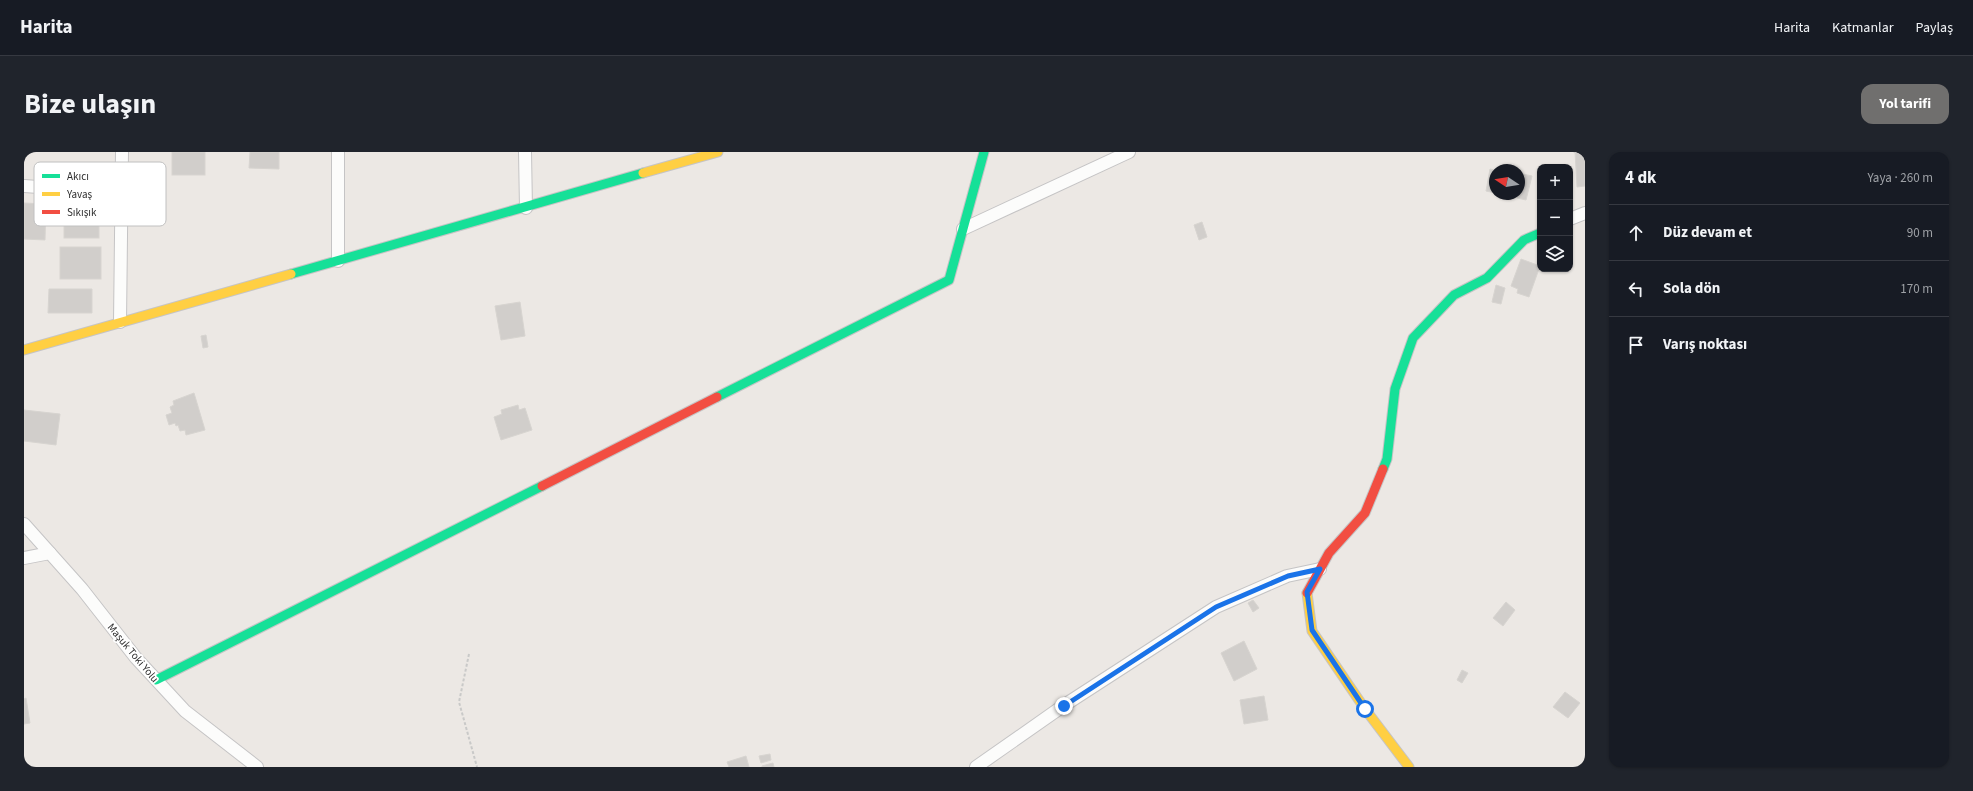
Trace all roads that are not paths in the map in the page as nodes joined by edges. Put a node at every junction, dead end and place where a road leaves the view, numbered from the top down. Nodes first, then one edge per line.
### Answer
1 (338, 152) edge
2 (525, 152) edge
3 (718, 152) edge
4 (984, 152) edge
5 (1129, 152) edge
6 (24, 186) edge
7 (34, 187) edge
8 (526, 208) junction
9 (1585, 213) edge
10 (1573, 218) edge
11 (121, 226) edge
12 (963, 229) junction
13 (1537, 234) edge
14 (338, 261) junction
15 (120, 322) junction
16 (24, 350) edge
17 (24, 524) edge
18 (50, 553) junction
19 (24, 558) edge
20 (1320, 569) junction
21 (156, 680) junction
22 (257, 767) edge
23 (976, 767) edge
24 (1409, 767) edge

1 - 14 street
2 - 8 street
3 - 8 street
4 - 12 street
5 - 12 street
6 - 7 street
8 - 14 street
9 - 10 street
11 - 15 street
12 - 21 street
13 - 20 street
14 - 15 street
15 - 16 street
17 - 18 street, Maşuk Toki Yolu
18 - 19 street
18 - 21 street, Maşuk Toki Yolu
20 - 23 street
20 - 24 street
21 - 22 street, Maşuk Toki Yolu

